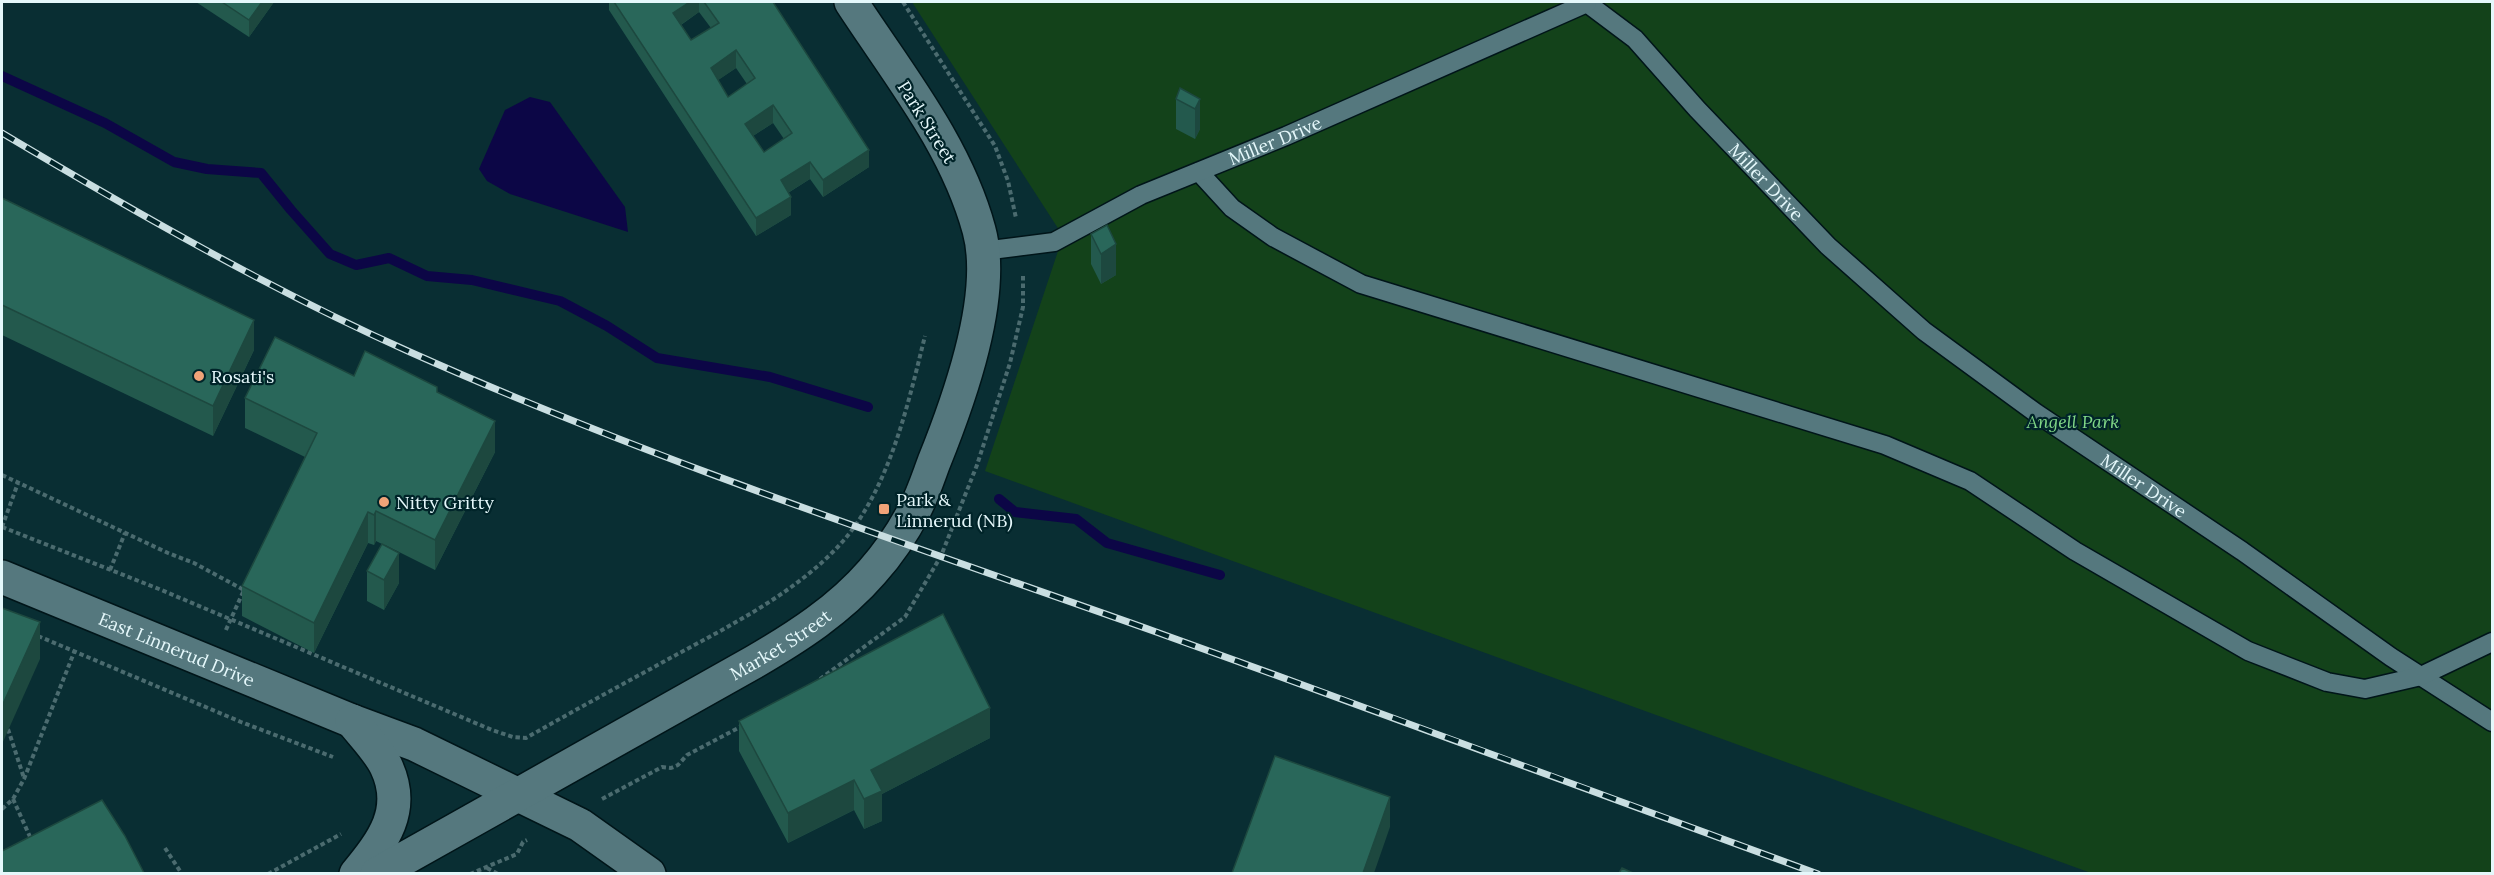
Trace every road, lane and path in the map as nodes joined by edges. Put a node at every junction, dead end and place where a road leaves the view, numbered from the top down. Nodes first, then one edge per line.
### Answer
1 (851, 2) edge
2 (903, 2) edge
3 (1587, 2) edge
4 (1199, 172) junction
5 (1017, 222) dead end
6 (983, 251) junction
7 (1023, 276) dead end
8 (1023, 296) dead end
9 (925, 336) dead end
10 (2, 475) edge
11 (18, 483) junction
12 (2, 527) edge
13 (124, 533) junction
14 (110, 570) junction
15 (2, 577) edge
16 (90, 613) junction
17 (230, 619) junction
18 (33, 634) edge
19 (2493, 642) edge
20 (75, 651) junction
21 (212, 663) junction
22 (2421, 676) junction
23 (352, 721) junction
24 (2493, 722) edge
25 (8, 729) edge
26 (707, 744) dead end
27 (336, 758) dead end
28 (662, 767) dead end
29 (24, 779) junction
30 (519, 794) junction
31 (13, 799) junction
32 (2, 809) edge
33 (346, 831) dead end
34 (523, 842) dead end
35 (34, 848) edge
36 (165, 848) dead end
37 (486, 868) junction
38 (182, 873) edge
39 (268, 873) edge
40 (356, 873) edge
41 (377, 873) edge
42 (470, 873) edge
43 (498, 873) edge
44 (649, 873) edge

1 - 6 street, Park Street
2 - 5 path
3 - 4 lane, Miller Drive
3 - 22 lane, Miller Drive
4 - 6 lane, Miller Drive
4 - 22 lane
6 - 30 street, Market Street
7 - 8 path
9 - 17 path
10 - 11 path
11 - 12 path
11 - 13 path
12 - 14 path
13 - 14 path
13 - 17 path
14 - 17 path
15 - 16 street, East Linnerud Drive
16 - 20 path
16 - 21 street, East Linnerud Drive
17 - 21 path
18 - 20 path
19 - 22 lane
20 - 27 path
20 - 29 path
21 - 23 street, East Linnerud Drive
22 - 24 lane, Miller Drive
23 - 30 street, East Linnerud Drive
23 - 40 street
25 - 29 path
26 - 28 path
29 - 31 path
30 - 41 street, Market Street
30 - 44 street, East Linnerud Drive
31 - 32 path
31 - 35 path
33 - 39 path
34 - 37 path
36 - 38 path
37 - 42 path
37 - 43 path

